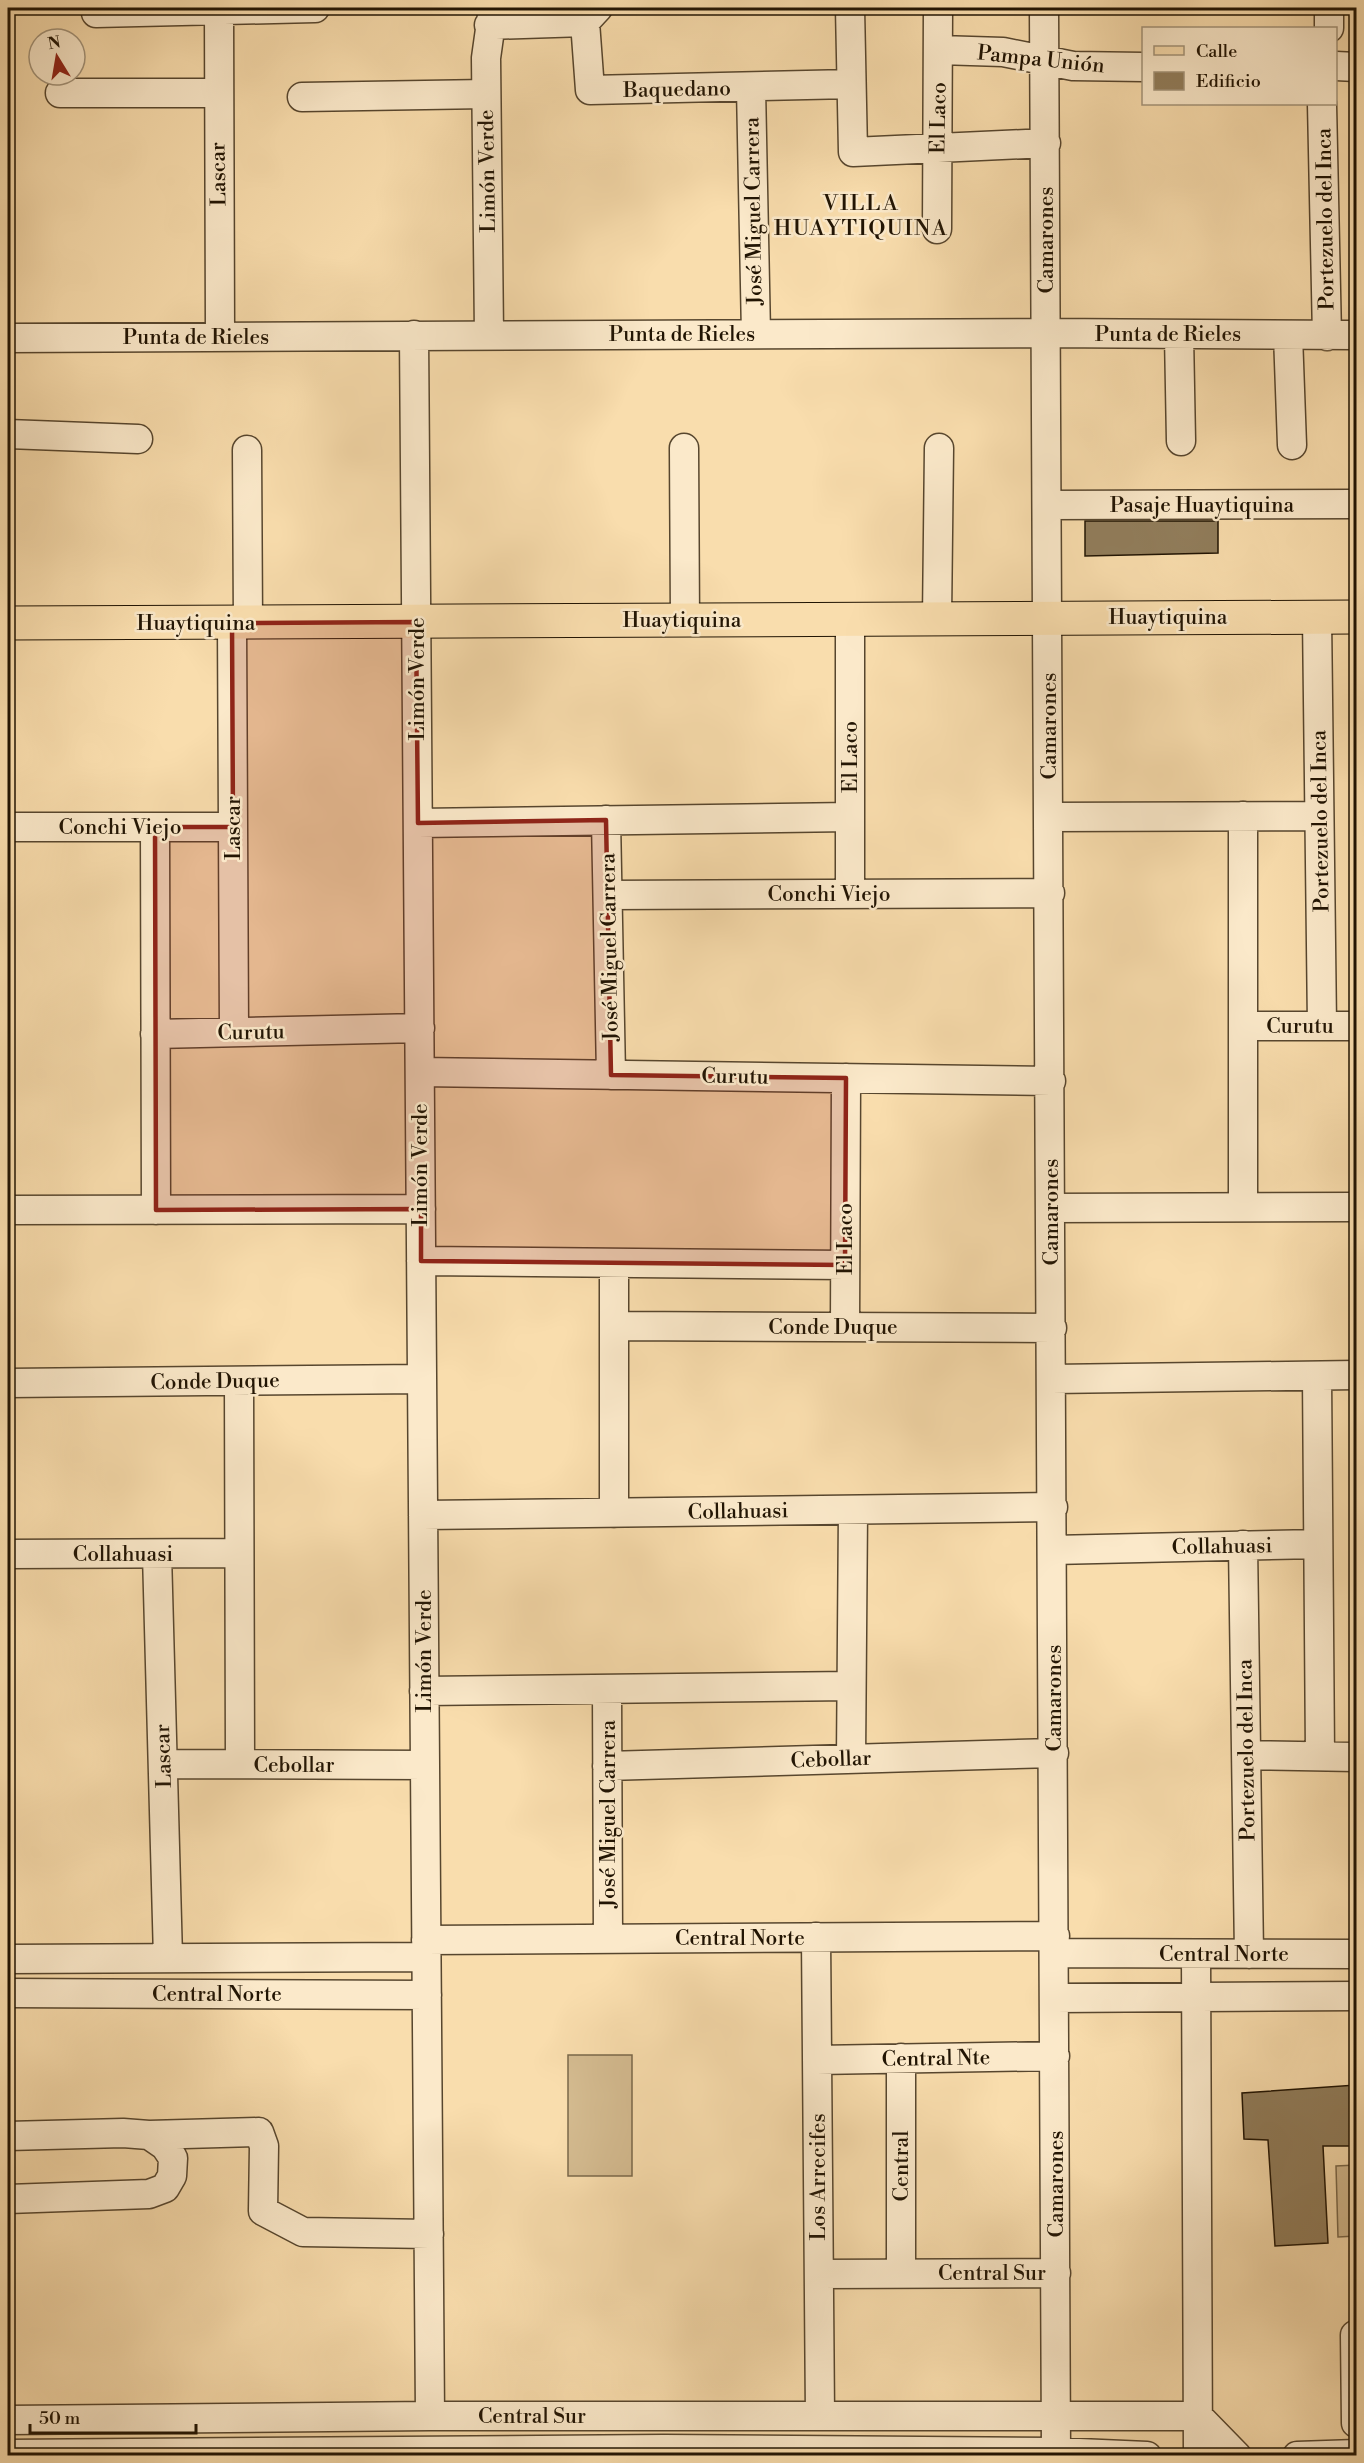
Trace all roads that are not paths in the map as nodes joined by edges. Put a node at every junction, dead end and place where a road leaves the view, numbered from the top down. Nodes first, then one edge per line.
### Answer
1 (315, 8) edge
2 (849, 8) edge
3 (938, 8) edge
4 (1044, 8) edge
5 (1329, 8) edge
6 (235, 10) edge
7 (96, 13) dead end
8 (592, 15) edge
9 (491, 16) edge
10 (1329, 27) edge
11 (939, 50) junction
12 (1044, 61) junction
13 (1142, 66) edge
14 (1337, 66) edge
15 (1356, 67) edge
16 (851, 84) junction
17 (751, 88) junction
18 (60, 93) dead end
19 (217, 93) junction
20 (486, 94) junction
21 (302, 97) dead end
22 (1322, 105) edge
23 (1046, 143) junction
24 (938, 148) junction
25 (937, 229) dead end
26 (1047, 333) junction
27 (756, 334) junction
28 (414, 335) junction
29 (489, 335) junction
30 (1179, 335) junction
31 (1288, 335) junction
32 (1356, 335) edge
33 (220, 336) junction
34 (1327, 336) junction
35 (8, 338) edge
36 (8, 435) edge
37 (138, 439) dead end
38 (1181, 441) dead end
39 (1292, 445) dead end
40 (684, 448) dead end
41 (939, 448) dead end
42 (247, 450) dead end
43 (1356, 504) edge
44 (1048, 505) junction
45 (1317, 617) junction
46 (1356, 617) edge
47 (1049, 618) junction
48 (850, 619) junction
49 (937, 619) junction
50 (685, 621) junction
51 (416, 622) junction
52 (8, 623) edge
53 (240, 623) junction
54 (1243, 816) junction
55 (1319, 816) junction
56 (850, 817) junction
57 (1050, 817) junction
58 (606, 820) junction
59 (418, 823) junction
60 (8, 826) edge
61 (155, 827) junction
62 (233, 827) junction
63 (1050, 893) junction
64 (850, 894) junction
65 (608, 895) junction
66 (1243, 1026) junction
67 (1322, 1026) junction
68 (1356, 1026) edge
69 (420, 1028) junction
70 (234, 1032) junction
71 (155, 1034) junction
72 (420, 1072) junction
73 (611, 1075) junction
74 (846, 1078) junction
75 (1051, 1081) junction
76 (1243, 1207) junction
77 (1356, 1207) edge
78 (1052, 1208) junction
79 (421, 1209) junction
80 (8, 1210) edge
81 (156, 1210) junction
82 (421, 1261) junction
83 (614, 1263) junction
84 (845, 1264) junction
85 (614, 1326) junction
86 (845, 1327) junction
87 (1052, 1328) junction
88 (1356, 1375) edge
89 (1317, 1376) junction
90 (422, 1379) junction
91 (1052, 1379) junction
92 (239, 1381) junction
93 (8, 1383) edge
94 (1053, 1507) junction
95 (853, 1510) junction
96 (614, 1513) junction
97 (423, 1515) junction
98 (1318, 1544) junction
99 (1243, 1545) junction
100 (1053, 1550) junction
101 (239, 1553) junction
102 (8, 1554) edge
103 (157, 1554) junction
104 (851, 1686) junction
105 (607, 1689) junction
106 (424, 1691) junction
107 (1054, 1753) junction
108 (1246, 1755) junction
109 (1320, 1756) junction
110 (1356, 1757) edge
111 (851, 1759) junction
112 (163, 1764) junction
113 (240, 1764) junction
114 (425, 1765) junction
115 (607, 1766) junction
116 (816, 1937) junction
117 (608, 1939) junction
118 (1055, 1945) junction
119 (426, 1949) junction
120 (1196, 1954) junction
121 (1250, 1954) junction
122 (1356, 1954) edge
123 (168, 1958) junction
124 (8, 1959) edge
125 (8, 1994) edge
126 (427, 1995) junction
127 (1356, 1996) edge
128 (1197, 1997) junction
129 (1055, 1998) junction
130 (1055, 2056) junction
131 (901, 2058) junction
132 (817, 2060) junction
133 (149, 2135) junction
134 (8, 2136) edge
135 (8, 2199) edge
136 (429, 2234) junction
137 (902, 2273) junction
138 (1056, 2273) junction
139 (819, 2274) junction
140 (1355, 2335) edge
141 (430, 2416) junction
142 (820, 2416) junction
143 (1057, 2416) junction
144 (1198, 2416) junction
145 (664, 2417) junction
146 (8, 2420) edge
147 (1356, 2423) edge
148 (664, 2452) edge
149 (1056, 2452) junction
150 (8, 2454) edge
151 (1356, 2454) edge
152 (1147, 2456) edge
153 (1198, 2456) edge
154 (1237, 2456) edge
155 (1297, 2456) edge

1 - 6 street
2 - 16 street
3 - 11 street, El Laco
4 - 12 street, Camarones
5 - 10 street
6 - 7 street
6 - 19 street, Lascar
8 - 9 street
8 - 17 street, Baquedano
9 - 20 street, Limón Verde
11 - 12 street, Pampa Unión
11 - 24 street, El Laco
12 - 13 street, Pampa Unión
12 - 23 street, Camarones
14 - 15 street
16 - 17 street, Baquedano
16 - 24 street
17 - 27 street, José Miguel Carrera
18 - 19 street
19 - 33 street, Lascar
20 - 21 street
20 - 29 street, Limón Verde
22 - 34 street, Portezuelo del Inca
23 - 24 street
23 - 26 street, Camarones
24 - 25 street, El Laco
26 - 27 street, Punta de Rieles
26 - 30 street, Punta de Rieles
26 - 44 street, Camarones
27 - 29 street, Punta de Rieles
28 - 29 street, Punta de Rieles
28 - 33 street, Punta de Rieles
28 - 51 street, Limón Verde
30 - 31 street, Punta de Rieles
30 - 38 street
31 - 34 street, Punta de Rieles
31 - 39 street
32 - 34 street, Punta de Rieles
33 - 35 street, Punta de Rieles
36 - 37 street
40 - 50 street
41 - 49 street
42 - 53 street, Lascar
43 - 44 street, Pasaje Huaytiquina
44 - 47 street, Camarones
45 - 46 main road, Huaytiquina
45 - 47 main road, Huaytiquina
45 - 55 street, Portezuelo del Inca
47 - 49 main road, Huaytiquina
47 - 57 street, Camarones
48 - 49 main road, Huaytiquina
48 - 50 main road, Huaytiquina
48 - 56 street, El Laco
50 - 51 main road, Huaytiquina
51 - 53 main road, Huaytiquina
51 - 59 street, Limón Verde
52 - 53 main road, Huaytiquina
53 - 62 street, Lascar
54 - 55 street
54 - 57 street
54 - 66 street
55 - 67 street, Portezuelo del Inca
56 - 58 street
56 - 64 street, El Laco
57 - 63 street, Camarones
58 - 59 street
58 - 65 street, José Miguel Carrera
59 - 69 street, Limón Verde
60 - 61 street, Conchi Viejo
61 - 62 street, Conchi Viejo
61 - 71 street
62 - 70 street, Lascar
63 - 64 street, Conchi Viejo
63 - 75 street, Camarones
64 - 65 street, Conchi Viejo
65 - 73 street, José Miguel Carrera
66 - 67 street, Curutu
66 - 76 street
67 - 68 street, Curutu
69 - 70 street, Curutu
69 - 72 street, Limón Verde
70 - 71 street, Curutu
71 - 81 street
72 - 73 street, Curutu
72 - 79 street, Limón Verde
73 - 74 street, Curutu
74 - 75 street, Curutu
74 - 84 street, El Laco
75 - 78 street, Camarones
76 - 77 street
76 - 78 street
78 - 87 street, Camarones
79 - 81 street
79 - 82 street, Limón Verde
80 - 81 street
82 - 83 street
82 - 90 street, Limón Verde
83 - 84 street
83 - 85 street
84 - 86 street, El Laco
85 - 86 street, Conde Duque
85 - 96 street
86 - 87 street, Conde Duque
87 - 91 street, Camarones
88 - 89 street
89 - 91 street
89 - 98 street
90 - 92 street, Conde Duque
90 - 97 street, Limón Verde
91 - 94 street, Camarones
92 - 93 street, Conde Duque
92 - 101 street
94 - 95 street, Collahuasi
94 - 100 street, Camarones
95 - 96 street, Collahuasi
95 - 104 street
96 - 97 street, Collahuasi
97 - 106 street, Limón Verde
98 - 99 street, Collahuasi
98 - 109 street
99 - 100 street, Collahuasi
99 - 108 street, Portezuelo del Inca
100 - 107 street, Camarones
101 - 103 street, Collahuasi
101 - 113 street
102 - 103 street, Collahuasi
103 - 112 street, Lascar
104 - 105 street
104 - 111 street
105 - 106 street
105 - 115 street, José Miguel Carrera
106 - 114 street, Limón Verde
107 - 111 street, Cebollar
107 - 118 street, Camarones
108 - 109 street
108 - 121 street, Portezuelo del Inca
109 - 110 street
111 - 115 street, Cebollar
112 - 113 street, Cebollar
112 - 123 street, Lascar
113 - 114 street, Cebollar
114 - 119 street, Limón Verde
115 - 117 street, José Miguel Carrera
116 - 117 street, Central Norte
116 - 118 street, Central Norte
116 - 132 street, Los Arrecifes
117 - 119 street, Central Norte
118 - 120 street, Central Norte
118 - 129 street, Camarones
119 - 123 street, Central Norte
119 - 126 street, Limón Verde
120 - 121 street, Central Norte
120 - 128 street
121 - 122 street, Central Norte
123 - 124 street, Central Norte
125 - 126 street, Central Norte
126 - 136 street, Limón Verde
127 - 128 street, Central Norte
128 - 129 street, Central Norte
128 - 144 street
129 - 130 street, Camarones
130 - 131 street, Central Nte
130 - 138 street, Camarones
131 - 132 street, Central Nte
131 - 137 street, Central
132 - 139 street, Los Arrecifes
133 - 134 street
133 - 135 street
133 - 136 street
136 - 141 street, Limón Verde
137 - 138 street, Central Sur
137 - 139 street, Central Sur
138 - 143 street, Camarones
139 - 142 street, Los Arrecifes
140 - 147 street
141 - 145 street, Central Sur
141 - 146 street, Central Sur
142 - 143 street, Central Sur
142 - 145 street, Central Sur
143 - 144 street, Central Sur
143 - 149 street
144 - 153 street
144 - 154 street
145 - 148 street
148 - 149 street, Central Sur
148 - 150 street, Central Sur
149 - 152 street, Central Sur
151 - 155 street

